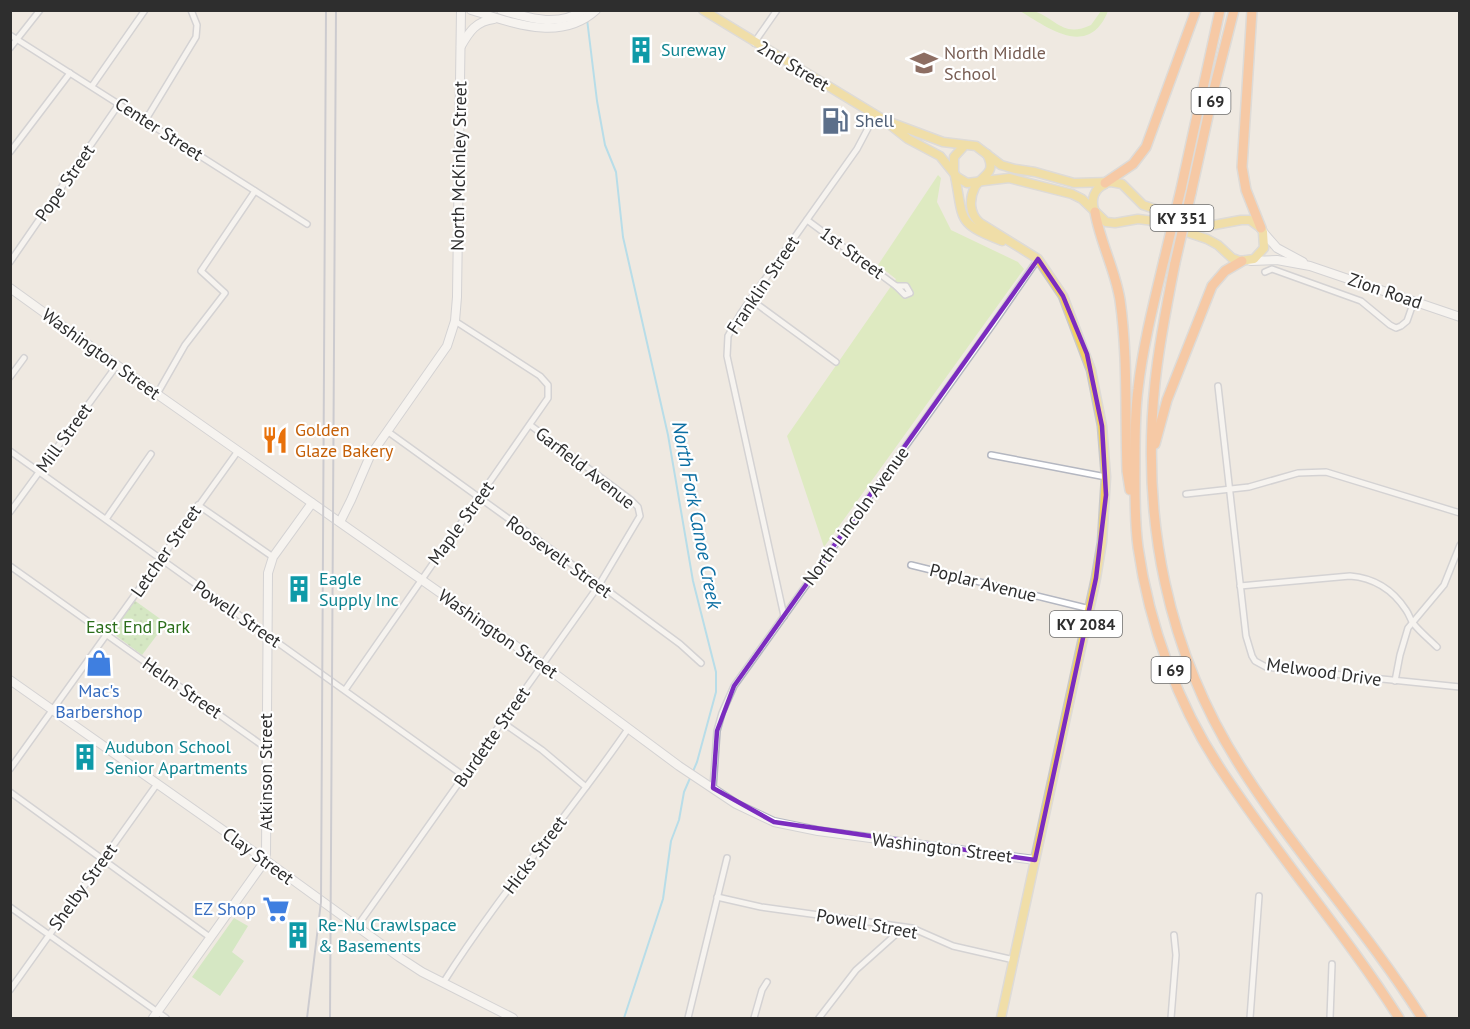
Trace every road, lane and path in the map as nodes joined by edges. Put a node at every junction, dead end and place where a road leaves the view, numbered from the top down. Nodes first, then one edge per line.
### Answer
1 (40, 10) edge
2 (145, 10) edge
3 (191, 10) edge
4 (461, 10) edge
5 (471, 10) edge
6 (584, 10) edge
7 (596, 10) edge
8 (703, 10) edge
9 (777, 10) edge
10 (1196, 10) edge
11 (1220, 10) edge
12 (1234, 10) edge
13 (1252, 10) edge
14 (501, 15) edge
15 (572, 21) junction
16 (10, 35) edge
17 (18, 39) junction
18 (754, 43) junction
19 (460, 47) junction
20 (10, 48) edge
21 (70, 73) junction
22 (92, 86) junction
23 (119, 104) junction
24 (875, 115) junction
25 (884, 120) junction
26 (146, 121) junction
27 (964, 146) junction
28 (10, 152) edge
29 (987, 154) junction
30 (954, 172) junction
31 (979, 182) junction
32 (1105, 183) junction
33 (255, 191) junction
34 (1095, 212) junction
35 (807, 220) junction
36 (307, 224) dead end
37 (1262, 230) junction
38 (1019, 248) junction
39 (1038, 259) junction
40 (1245, 261) junction
41 (10, 262) edge
42 (1310, 266) junction
43 (1265, 272) dead end
44 (896, 286) dead end
45 (10, 288) edge
46 (750, 299) junction
47 (1414, 301) junction
48 (1460, 317) edge
49 (455, 321) junction
50 (24, 358) dead end
51 (836, 362) dead end
52 (117, 365) junction
53 (10, 377) edge
54 (1218, 386) dead end
55 (157, 394) junction
56 (530, 425) junction
57 (387, 431) junction
58 (10, 451) edge
59 (238, 451) junction
60 (152, 454) dead end
61 (991, 455) dead end
62 (40, 472) junction
63 (1106, 477) junction
64 (1152, 485) junction
65 (1231, 490) junction
66 (1186, 494) dead end
67 (478, 498) junction
68 (312, 503) junction
69 (198, 505) junction
70 (639, 511) joint
71 (10, 512) edge
72 (1460, 513) edge
73 (105, 519) junction
74 (340, 522) junction
75 (1460, 545) edge
76 (1138, 549) junction
77 (273, 557) junction
78 (160, 559) junction
79 (911, 564) dead end
80 (10, 566) edge
81 (420, 579) junction
82 (599, 585) junction
83 (1240, 586) junction
84 (1090, 609) junction
85 (784, 616) junction
86 (1412, 621) junction
87 (106, 634) junction
88 (267, 635) junction
89 (1437, 647) dead end
90 (701, 663) dead end
91 (543, 665) junction
92 (10, 680) edge
93 (1395, 681) junction
94 (734, 686) junction
95 (1460, 687) edge
96 (345, 690) junction
97 (739, 693) dead end
98 (52, 710) junction
99 (502, 722) junction
100 (628, 729) junction
101 (266, 748) junction
102 (10, 769) edge
103 (464, 776) junction
104 (157, 784) junction
105 (586, 787) junction
106 (713, 788) junction
107 (10, 792) edge
108 (727, 858) dead end
109 (264, 859) junction
110 (104, 860) junction
111 (1035, 860) junction
112 (1259, 896) dead end
113 (717, 897) junction
114 (10, 907) edge
115 (356, 928) junction
116 (904, 928) junction
117 (49, 934) junction
118 (1174, 935) dead end
119 (211, 938) junction
120 (1014, 960) junction
121 (1332, 964) dead end
122 (767, 982) dead end
123 (443, 983) junction
124 (10, 990) edge
125 (155, 1016) edge
126 (166, 1018) edge
127 (513, 1018) edge
128 (688, 1018) edge
129 (754, 1018) edge
130 (819, 1018) edge
131 (1001, 1018) edge
132 (1171, 1018) edge
133 (1250, 1018) edge
134 (1330, 1018) edge
135 (1399, 1018) edge
136 (1422, 1018) edge

1 - 17 street
2 - 22 street
3 - 26 street
4 - 19 street, North McKinley Street
5 - 14 street
6 - 15 street
7 - 15 street
8 - 18 main road, 2nd Street / KY 351
9 - 18 street
10 - 32 highway
11 - 76 highway, I 69, bridge
12 - 64 highway, I 69, bridge
13 - 37 highway
14 - 15 street
14 - 19 street
16 - 17 street, Center Street
17 - 20 street
17 - 21 street, Center Street
18 - 24 main road, 2nd Street / KY 351
19 - 49 street, North McKinley Street
21 - 22 street, Center Street
21 - 28 street
22 - 23 street, Center Street
23 - 26 street, Center Street
23 - 41 street, Pope Street
24 - 25 main road, 2nd Street / KY 351
24 - 35 street, Franklin Street
25 - 27 main road, 2nd Street / KY 351
25 - 30 main road, 2nd Street / KY 351
26 - 33 street, Center Street
27 - 29 main road, 2nd Street / KY 351
27 - 30 main road
29 - 31 main road
29 - 32 main road, 2nd Street / KY 351
30 - 31 main road, 2nd Street / KY 351
30 - 38 main road, KY 2084
31 - 34 main road, 2nd Street / KY 351
31 - 38 main road, KY 2084
32 - 34 main road
32 - 37 main road, 2nd Street / KY 351
33 - 36 street, Center Street
33 - 55 street
34 - 40 main road, 2nd Street / KY 351
34 - 76 highway
35 - 44 street, 1st Street
35 - 46 street, Franklin Street
37 - 40 main road
37 - 42 street, Zion Road
38 - 39 main road, KY 2084
39 - 63 main road, KY 2084
39 - 85 street, North Lincoln Avenue
40 - 42 street, Zion Road
40 - 64 highway
42 - 47 street, Zion Road
43 - 47 street
45 - 52 street, Washington Street
46 - 51 street
46 - 85 street, Franklin Street
47 - 48 street, Zion Road
49 - 56 street, Maple Street
49 - 57 street, North McKinley Street
50 - 53 street
52 - 55 street, Washington Street
52 - 62 street, Mill Street
54 - 65 street, Melwood Drive
55 - 59 street, Washington Street
56 - 67 street, Maple Street
56 - 70 street, Garfield Avenue
57 - 67 street, Roosevelt Street
57 - 74 street, North McKinley Street
58 - 62 street, Powell Street
59 - 68 street, Washington Street
59 - 69 street, Letcher Street
60 - 73 street
61 - 63 street
62 - 71 street, Mill Street
62 - 73 street, Powell Street
63 - 84 main road, KY 2084
64 - 136 highway, I 69
65 - 66 street
65 - 72 street
65 - 83 street, Melwood Drive
67 - 81 street, Maple Street
67 - 82 street, Roosevelt Street
68 - 74 street, Washington Street
68 - 77 street, Atkinson Street
69 - 77 street
69 - 78 street, Letcher Street
70 - 82 street, Burdette Street
73 - 78 street, Powell Street
74 - 81 street, Washington Street
75 - 86 street
76 - 135 highway, I 69
77 - 88 street, Atkinson Street
78 - 87 street, Letcher Street
78 - 88 street, Powell Street
79 - 84 street, Poplar Avenue
80 - 87 street, Helm Street
81 - 91 street, Washington Street
81 - 96 street, Maple Street
82 - 90 street, Roosevelt Street
82 - 91 street, Burdette Street
83 - 86 street
83 - 93 street, Melwood Drive
84 - 111 main road, KY 2084
85 - 94 street, North Lincoln Avenue
86 - 89 street
86 - 93 street
87 - 98 street, Letcher Street
87 - 101 street, Helm Street
88 - 96 street, Powell Street
88 - 101 street, Atkinson Street
91 - 99 street, Burdette Street
91 - 100 street, Washington Street
92 - 98 street, Clay Street
93 - 95 street, Melwood Drive
94 - 97 street
94 - 106 street, North Lincoln Avenue
96 - 103 street, Powell Street
98 - 102 street, Letcher Street
98 - 104 street, Clay Street
99 - 103 street, Burdette Street
99 - 105 street
100 - 105 street, Hicks Street
100 - 106 street, Washington Street
101 - 109 street, Atkinson Street
103 - 115 street, Burdette Street
104 - 109 street, Clay Street
104 - 110 street, Shelby Street
105 - 123 street, Hicks Street
106 - 111 street, Washington Street
107 - 110 street
108 - 113 street
109 - 115 street, Clay Street
109 - 119 street
110 - 117 street, Shelby Street
110 - 119 street
111 - 120 main road, KY 2084
112 - 133 street
113 - 116 street, Powell Street
113 - 128 street
114 - 117 street
115 - 123 street, Clay Street
116 - 120 street, Powell Street
116 - 130 street
117 - 124 street, Shelby Street
117 - 125 street
118 - 132 street
119 - 125 street
120 - 131 main road, KY 2084
121 - 134 street
122 - 129 street
123 - 127 street, Clay Street
125 - 126 street

